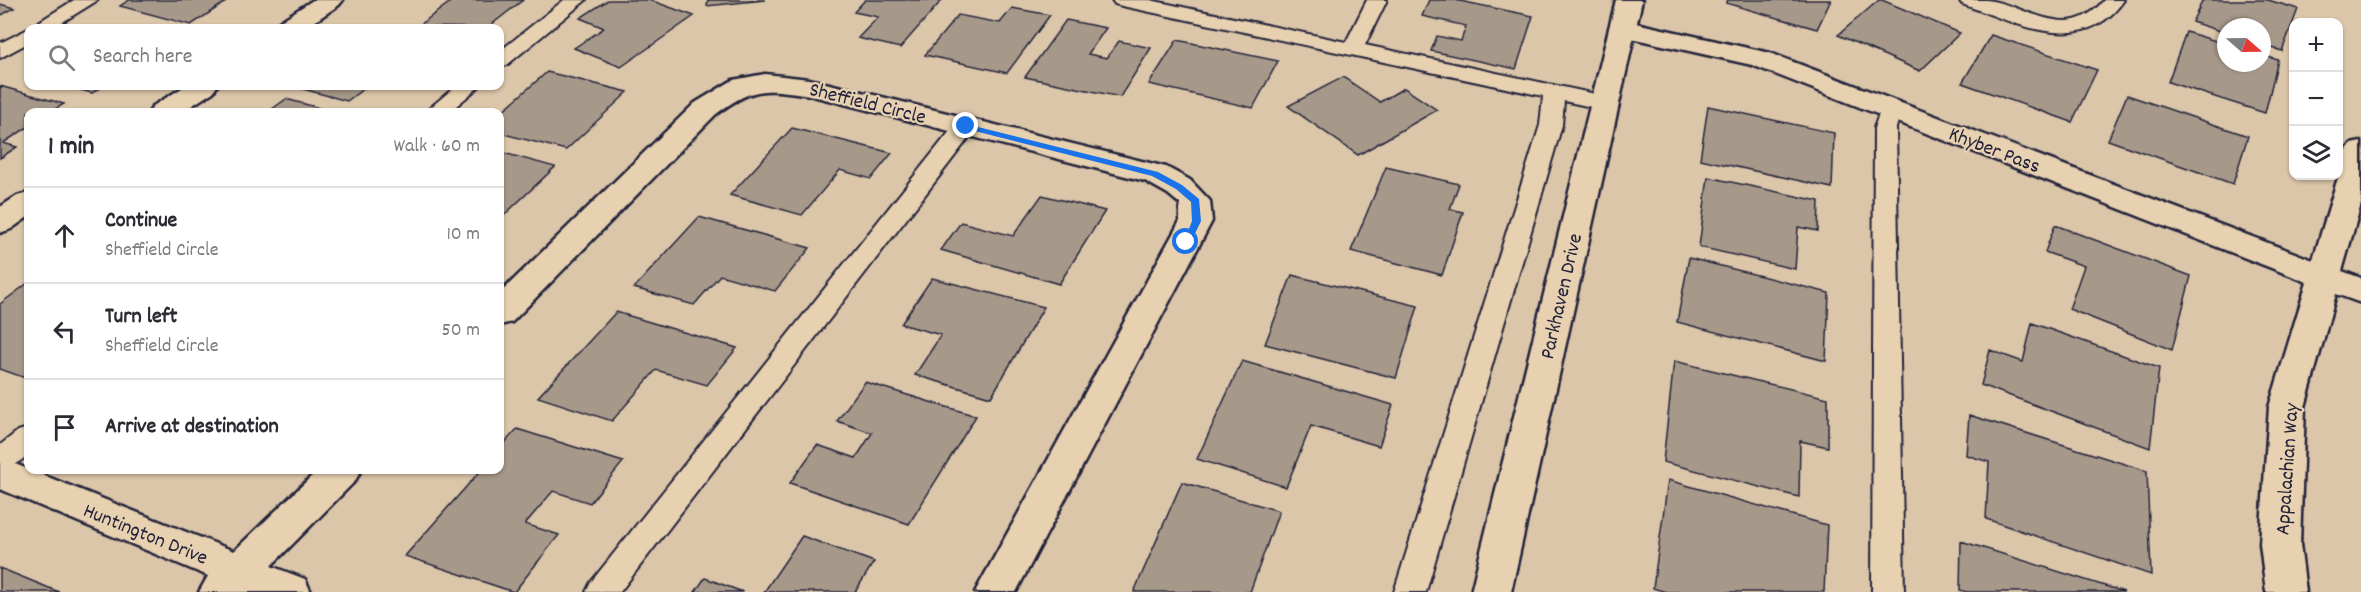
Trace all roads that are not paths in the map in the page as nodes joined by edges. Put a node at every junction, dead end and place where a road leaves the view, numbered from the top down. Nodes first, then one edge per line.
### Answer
1 (88, 0) edge
2 (330, 0) edge
3 (576, 0) edge
4 (1122, 0) edge
5 (1377, 0) edge
6 (1969, 0) edge
7 (2114, 0) edge
8 (1625, 14) edge
9 (46, 24) edge
10 (294, 24) edge
11 (24, 37) edge
12 (1353, 49) junction
13 (0, 51) edge
14 (504, 58) edge
15 (197, 90) edge
16 (464, 90) edge
17 (1554, 92) junction
18 (1605, 103) junction
19 (169, 108) edge
20 (441, 108) edge
21 (1891, 108) junction
22 (966, 126) junction
23 (2361, 151) edge
24 (24, 206) edge
25 (0, 222) edge
26 (2324, 277) junction
27 (2361, 291) edge
28 (504, 309) edge
29 (24, 442) edge
30 (0, 462) edge
31 (0, 473) edge
32 (338, 474) edge
33 (230, 582) edge
34 (291, 592) edge
35 (602, 592) edge
36 (995, 592) edge
37 (1410, 592) edge
38 (1491, 592) edge
39 (1888, 592) edge
40 (2286, 592) edge

1 - 9 lane
2 - 10 street
3 - 14 lane
4 - 12 lane
5 - 12 lane
6 - 7 lane
8 - 18 street, Parkhaven Drive
8 - 21 street, Khyber Pass
11 - 13 lane
12 - 17 lane
15 - 19 street
16 - 20 lane
17 - 18 lane
17 - 37 lane
18 - 38 street, Parkhaven Drive
21 - 26 street, Khyber Pass
21 - 39 lane
22 - 28 street, Sheffield Circle
22 - 35 lane
22 - 36 street, Sheffield Circle
23 - 26 street, Appalachian Way
24 - 25 street
26 - 27 street, Khyber Pass
26 - 40 street, Appalachian Way
29 - 30 lane
31 - 33 street, Huntington Drive
32 - 33 street
33 - 34 street, Huntington Drive

